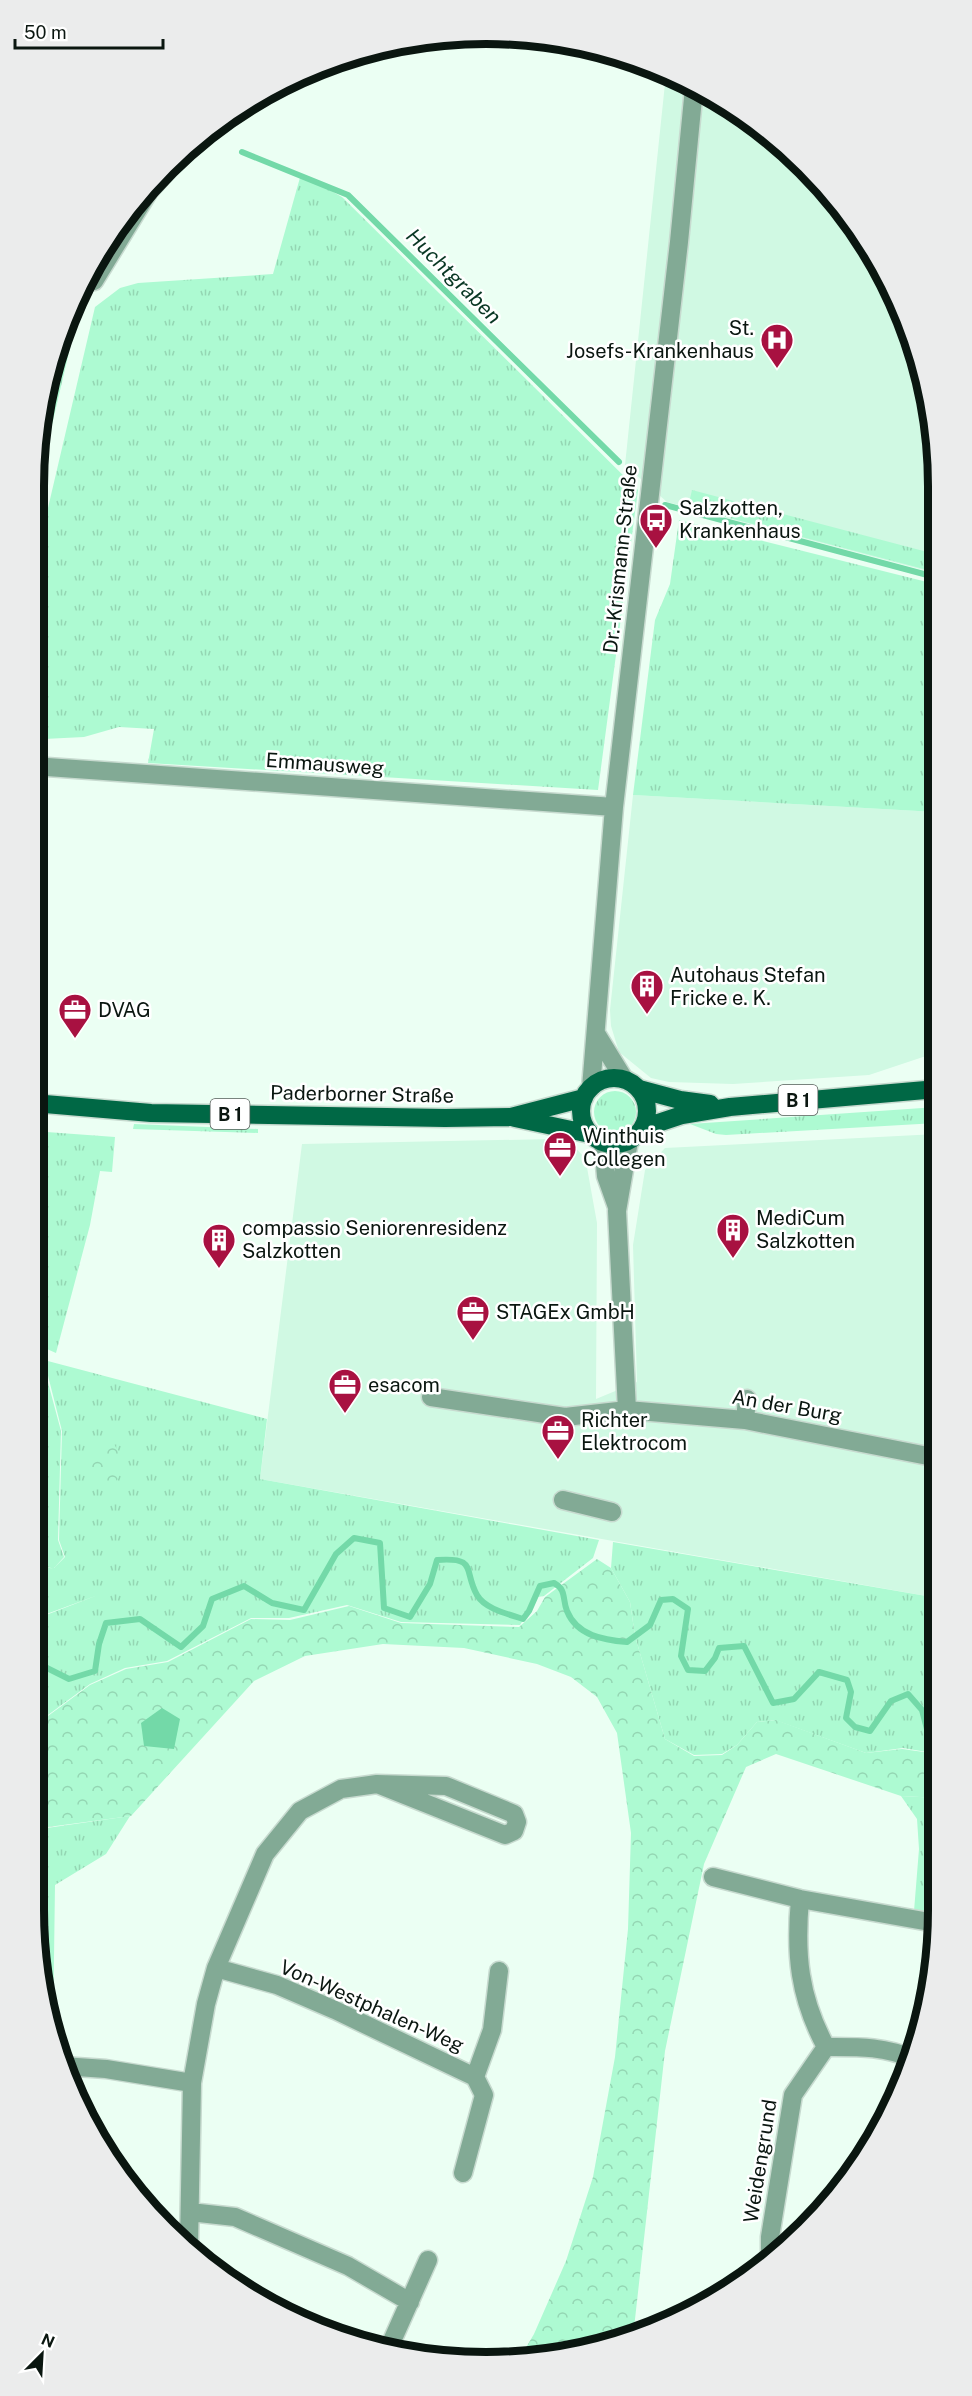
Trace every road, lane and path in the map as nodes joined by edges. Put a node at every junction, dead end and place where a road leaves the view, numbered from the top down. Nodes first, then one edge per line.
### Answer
1 (693, 95) edge
2 (110, 254) edge
3 (95, 279) edge
4 (44, 767) edge
5 (614, 807) junction
6 (597, 1035) junction
7 (624, 1079) junction
8 (639, 1089) junction
9 (928, 1090) edge
10 (587, 1093) junction
11 (44, 1104) edge
12 (730, 1107) junction
13 (511, 1117) junction
14 (644, 1128) junction
15 (597, 1139) junction
16 (629, 1142) junction
17 (617, 1207) junction
18 (431, 1397) dead end
19 (747, 1399) dead end
20 (627, 1410) junction
21 (746, 1419) junction
22 (928, 1456) edge
23 (563, 1500) dead end
24 (612, 1512) dead end
25 (377, 1784) junction
26 (713, 1877) dead end
27 (800, 1899) junction
28 (924, 1920) dead end
29 (216, 1968) junction
30 (499, 1971) dead end
31 (826, 2047) junction
32 (904, 2055) edge
33 (72, 2066) edge
34 (475, 2077) junction
35 (192, 2083) junction
36 (463, 2173) dead end
37 (190, 2212) junction
38 (189, 2238) edge
39 (770, 2249) edge
40 (428, 2260) dead end
41 (410, 2302) junction
42 (392, 2342) edge

1 - 5 street, Dr.-Krismann-Straße
2 - 3 street
4 - 5 street, Emmausweg
5 - 6 street, Dr.-Krismann-Straße
6 - 7 street
6 - 10 street, Dr.-Krismann-Straße
7 - 8 main road, B 1
7 - 10 main road, Paderborner Straße / B 1
8 - 12 main road, B 1
8 - 14 main road
9 - 12 main road, B 1
10 - 13 main road, Paderborner Straße / B 1
10 - 15 main road
11 - 13 main road, Paderborner Straße / B 1
12 - 14 main road, B 1
13 - 15 main road, Paderborner Straße / B 1
14 - 16 main road, B 1
15 - 16 main road, Paderborner Straße / B 1
15 - 17 street
16 - 17 street
17 - 20 street
18 - 20 street, An der Burg
19 - 21 street
20 - 21 street, An der Burg
21 - 22 street, An der Burg
23 - 24 street
25 - 25 street
25 - 29 street
26 - 27 street
27 - 28 street
27 - 31 street
29 - 34 street, Von-Westphalen-Weg
29 - 35 street
30 - 34 street, Von-Westphalen-Weg
31 - 32 street
31 - 39 street, Weidengrund
33 - 35 street
34 - 36 street, Von-Westphalen-Weg
35 - 37 street
37 - 38 street
37 - 41 street
40 - 41 street
41 - 42 street

